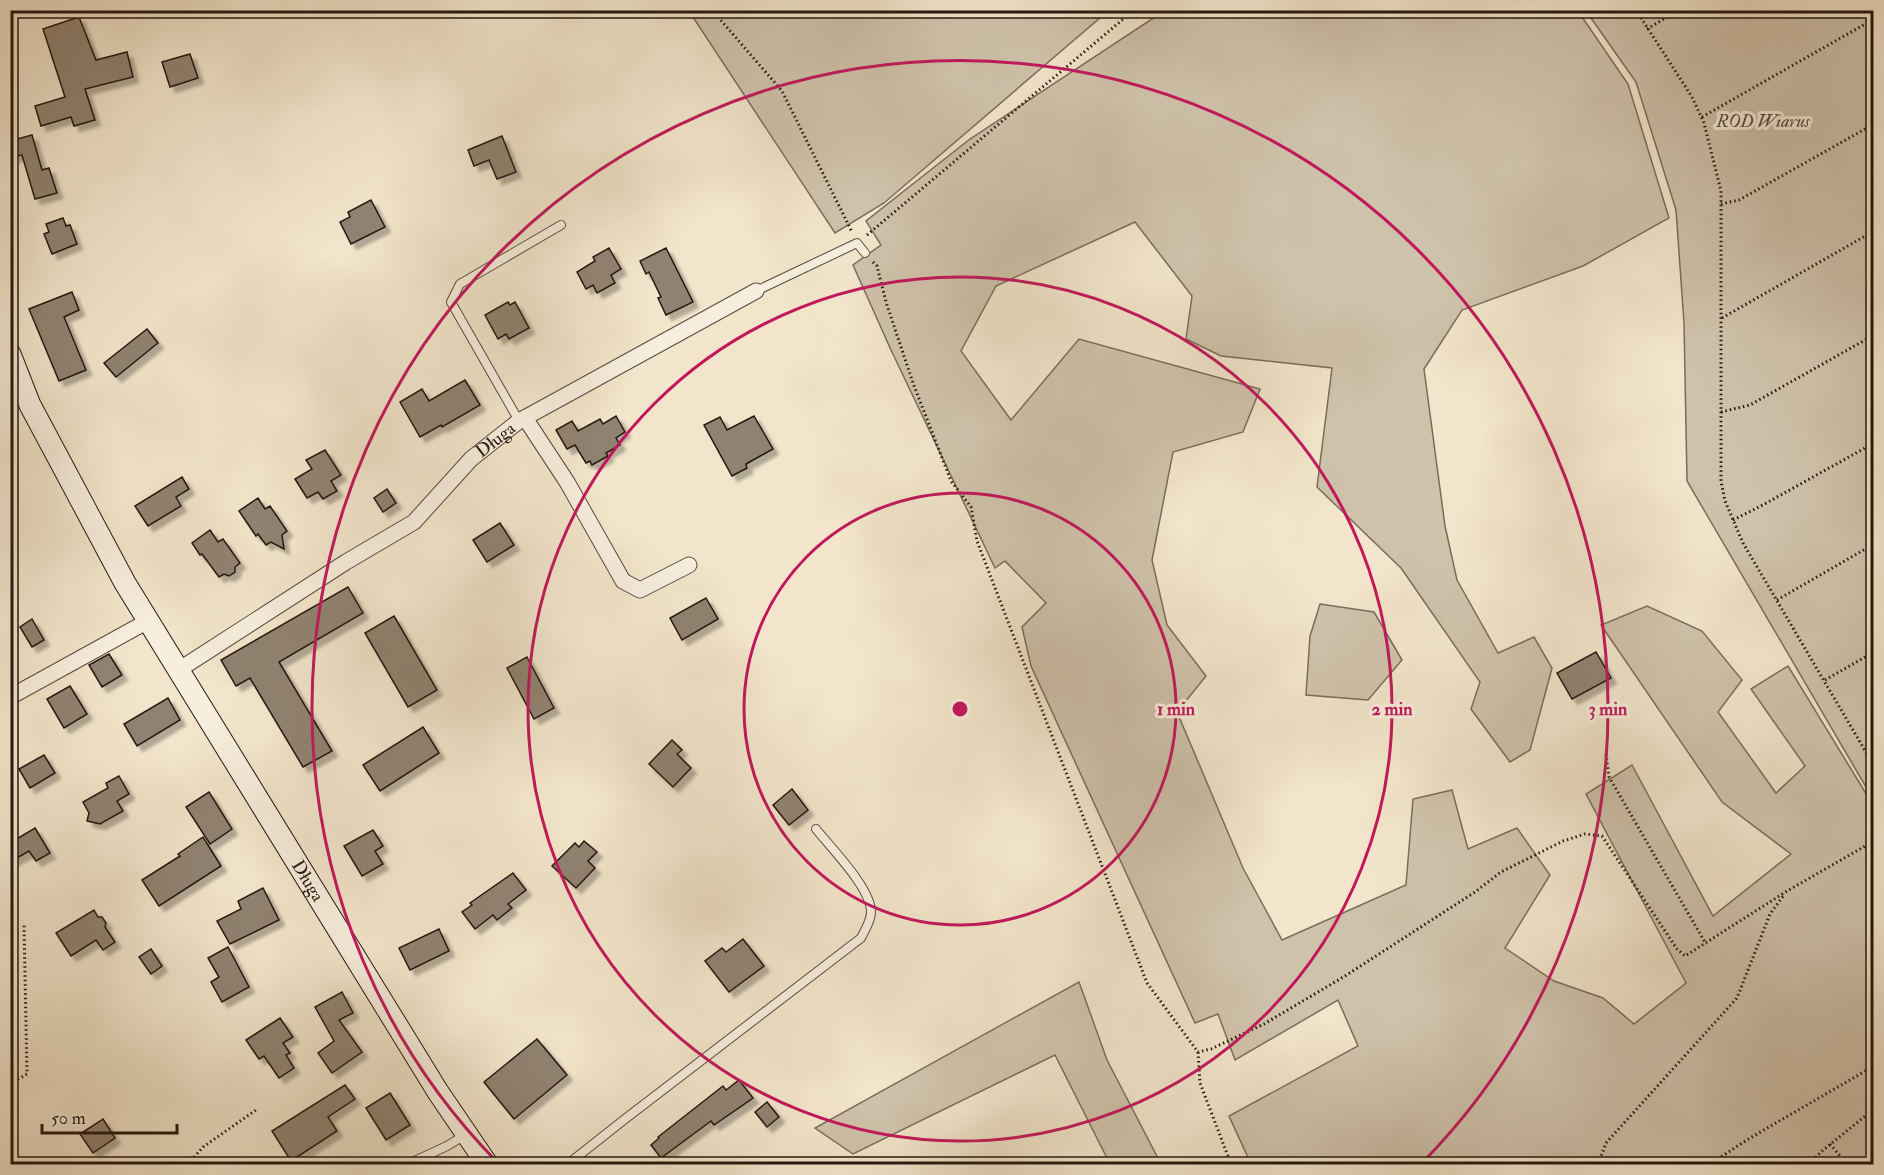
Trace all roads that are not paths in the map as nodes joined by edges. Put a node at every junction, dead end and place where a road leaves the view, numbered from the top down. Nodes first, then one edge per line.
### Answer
1 (561, 225) dead end
2 (865, 253) road end
3 (756, 291) joint
4 (10, 354) edge
5 (10, 393) edge
6 (30, 405) junction
7 (522, 420) junction
8 (689, 566) dead end
9 (148, 621) junction
10 (177, 671) junction
11 (10, 697) edge
12 (816, 829) dead end
13 (467, 1134) junction
14 (408, 1164) edge
15 (488, 1164) edge
16 (568, 1164) edge

1 - 7 lane
2 - 3 lane, Długa
3 - 7 street, Długa
4 - 6 street, Długa
5 - 6 street
6 - 9 street, Długa
7 - 8 street, Długa
7 - 10 street, Długa
9 - 10 street, Długa
9 - 11 street
10 - 13 street, Długa
12 - 16 lane
13 - 14 lane
13 - 15 street, Długa

